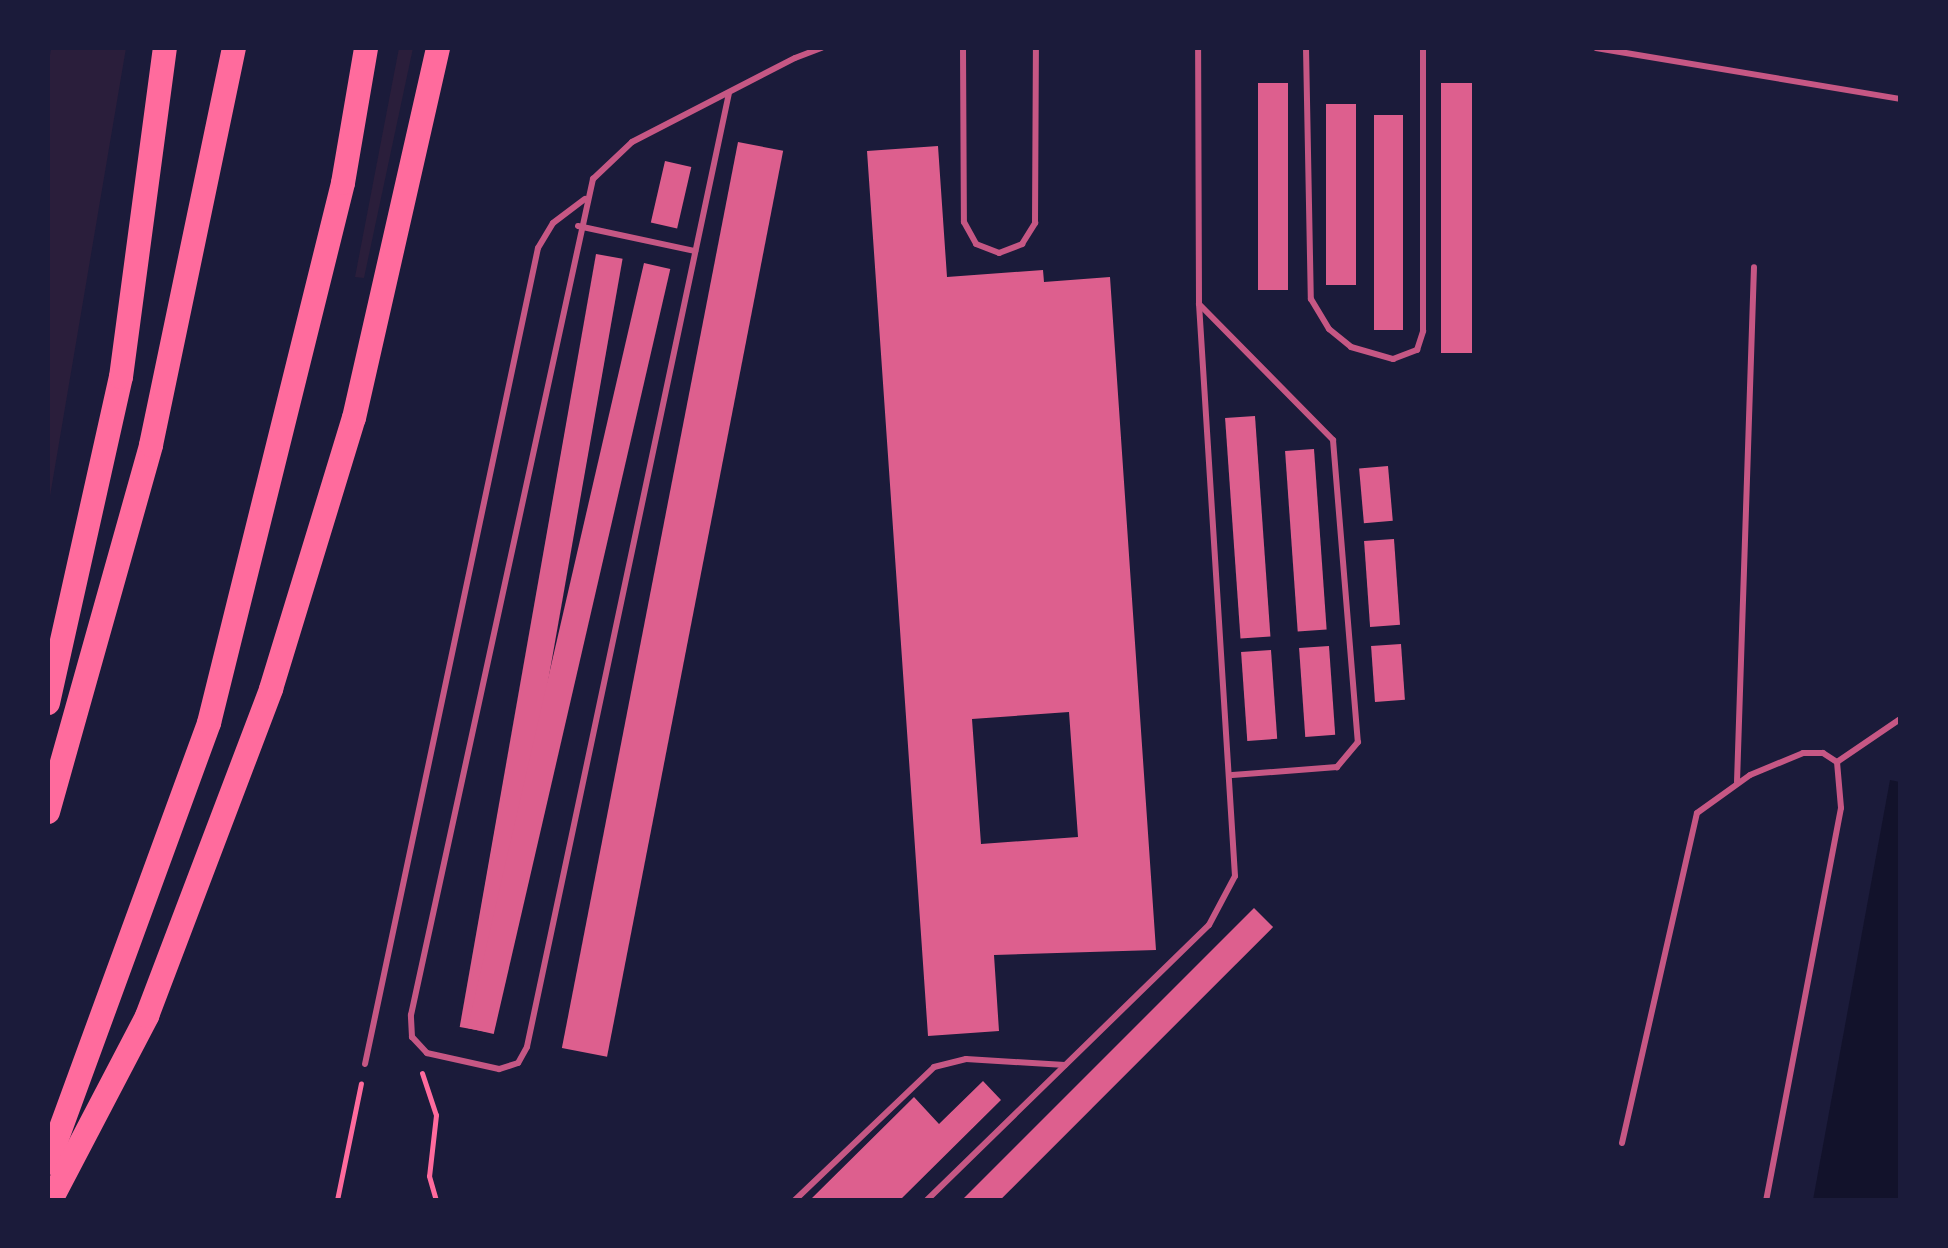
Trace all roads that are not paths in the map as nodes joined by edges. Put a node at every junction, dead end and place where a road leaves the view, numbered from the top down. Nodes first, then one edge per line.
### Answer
1 (165, 48) edge
2 (234, 48) edge
3 (366, 48) edge
4 (438, 48) edge
5 (821, 48) edge
6 (963, 48) edge
7 (1036, 48) edge
8 (1198, 48) edge
9 (1306, 48) edge
10 (1423, 48) edge
11 (1596, 48) edge
12 (729, 93) junction
13 (1900, 99) edge
14 (585, 199) junction
15 (578, 226) junction
16 (695, 251) junction
17 (1754, 267) dead end
18 (1199, 304) junction
19 (48, 703) edge
20 (1900, 719) edge
21 (1837, 762) junction
22 (1232, 775) junction
23 (1737, 782) junction
24 (48, 812) edge
25 (365, 1064) road end
26 (1065, 1065) junction
27 (1622, 1143) dead end
28 (48, 1163) edge
29 (51, 1200) edge
30 (795, 1200) edge
31 (927, 1200) edge
32 (1766, 1200) edge

1 - 19 highway
2 - 24 highway
3 - 28 highway
4 - 29 highway
5 - 12 lane
6 - 7 lane
8 - 18 lane
9 - 10 lane
11 - 13 lane
12 - 14 lane
12 - 16 lane
14 - 15 lane
14 - 25 lane
15 - 16 lane
15 - 16 lane
17 - 23 lane
18 - 22 lane
18 - 22 lane
20 - 21 lane
21 - 23 lane
21 - 32 lane
22 - 26 lane
23 - 27 lane
26 - 30 lane
26 - 31 lane

